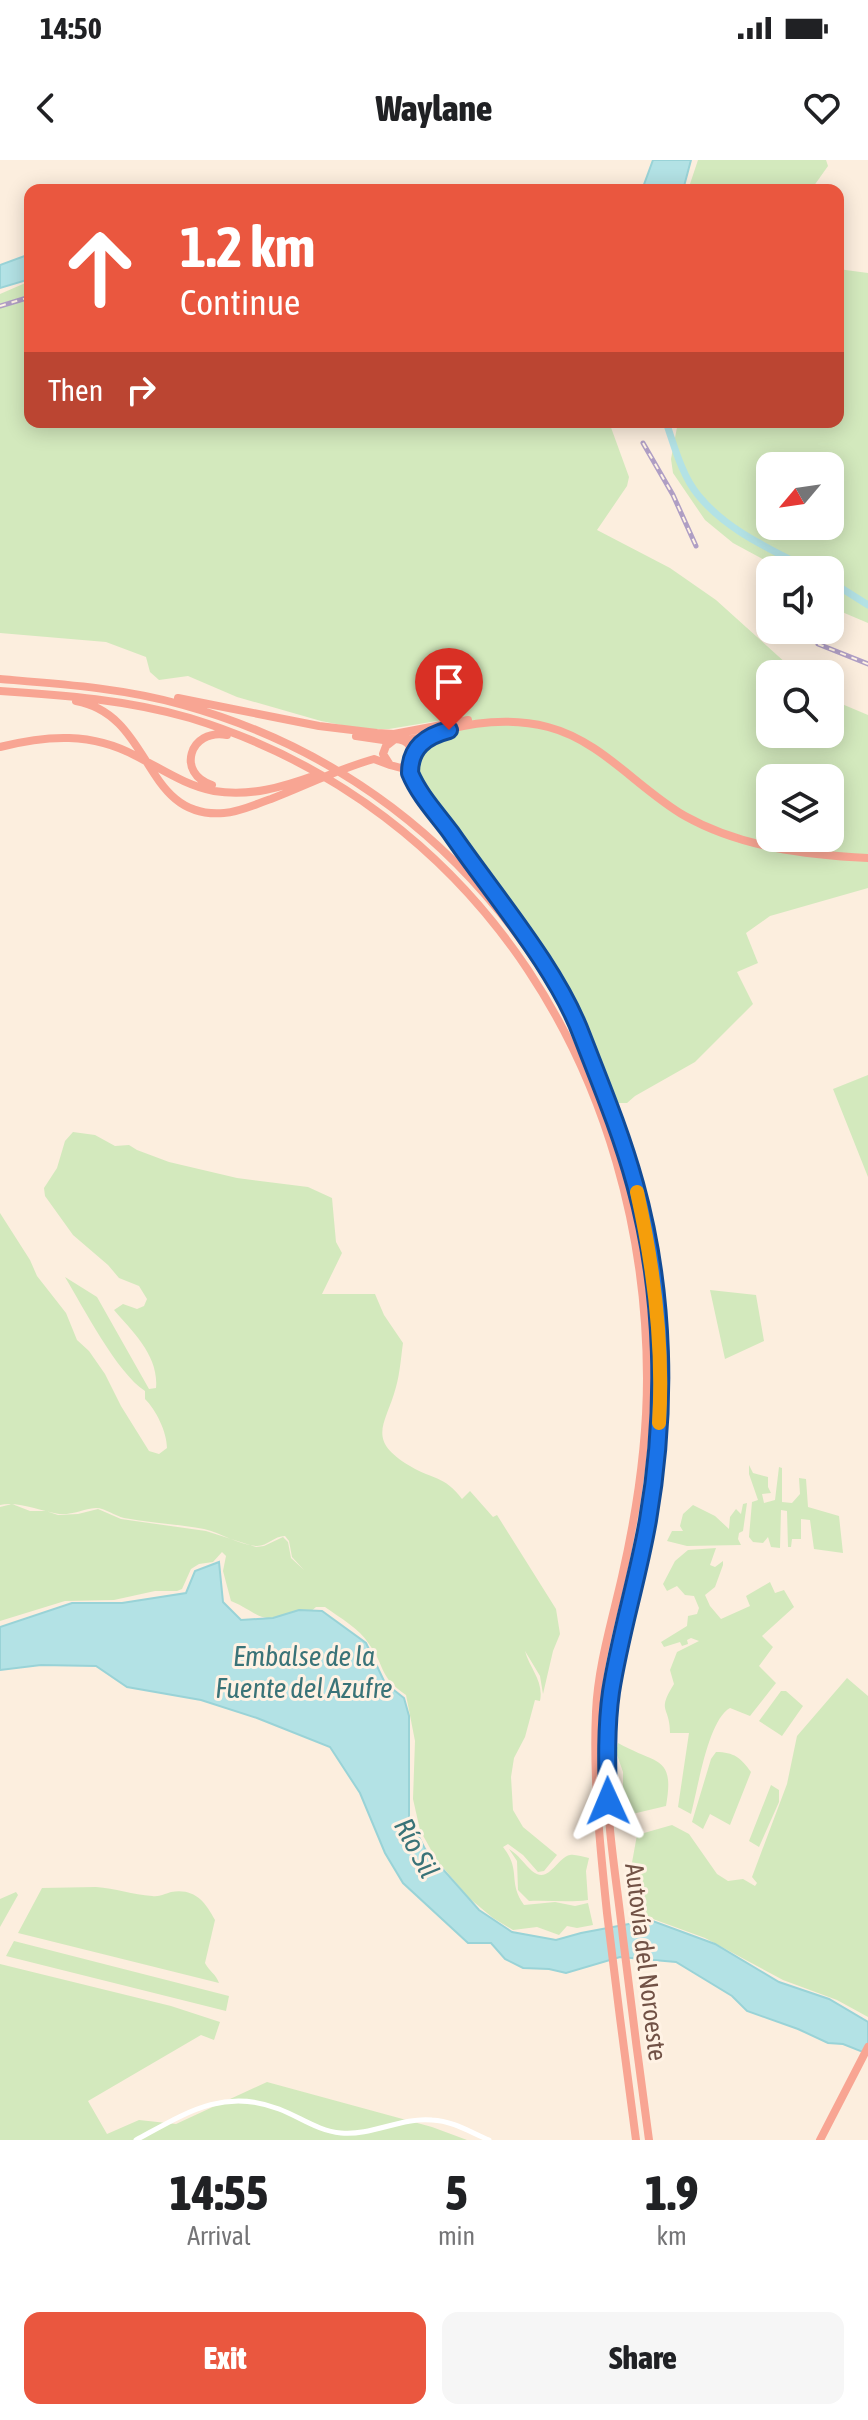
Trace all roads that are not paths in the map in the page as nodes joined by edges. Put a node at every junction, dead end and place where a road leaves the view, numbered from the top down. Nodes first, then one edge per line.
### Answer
1 (0, 678) edge
2 (0, 693) edge
3 (480, 722) junction
4 (319, 726) junction
5 (429, 736) junction
6 (404, 740) junction
7 (391, 741) junction
8 (0, 747) edge
9 (384, 749) junction
10 (412, 758) junction
11 (357, 760) junction
12 (387, 762) junction
13 (310, 770) junction
14 (264, 791) junction
15 (868, 858) edge
16 (588, 1053) junction
17 (868, 2047) edge
18 (136, 2140) edge
19 (489, 2140) edge
20 (636, 2140) edge
21 (649, 2140) edge
22 (820, 2140) edge

1 - 4 highway
1 - 16 highway, Autovía del Noroeste
2 - 12 highway
2 - 13 highway, Autovía del Noroeste
3 - 4 highway
3 - 5 highway
3 - 15 highway
4 - 7 highway
5 - 6 highway
5 - 10 highway
6 - 7 highway
6 - 10 highway
7 - 9 highway
8 - 14 highway
9 - 11 highway
9 - 12 highway
10 - 12 highway
10 - 16 highway
11 - 12 highway
11 - 14 highway
13 - 14 highway
13 - 20 highway, Autovía del Noroeste
16 - 21 highway, Autovía del Noroeste
17 - 22 highway
18 - 19 street

